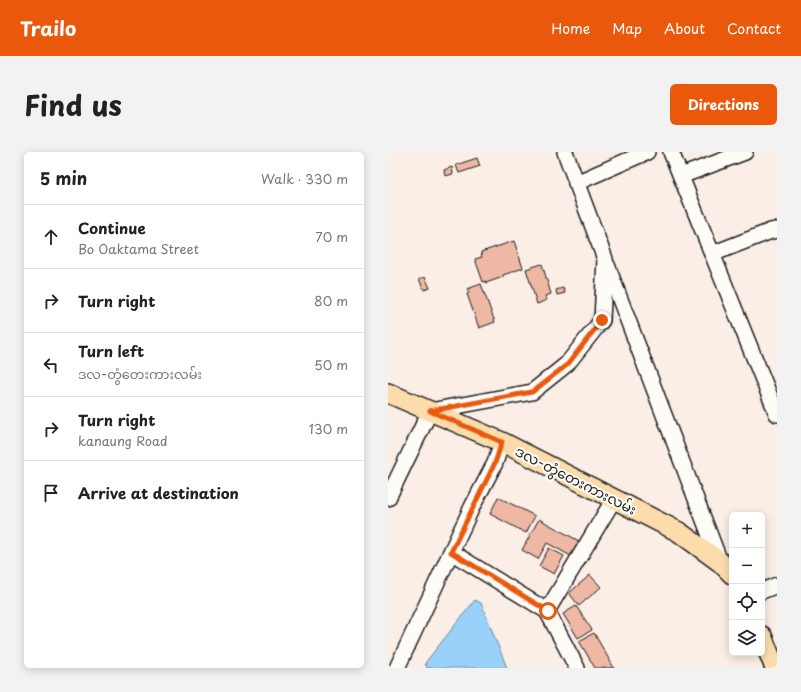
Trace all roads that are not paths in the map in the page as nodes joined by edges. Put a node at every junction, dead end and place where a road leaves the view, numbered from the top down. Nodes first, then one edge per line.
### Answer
1 (564, 152) edge
2 (647, 152) edge
3 (671, 152) edge
4 (745, 152) edge
5 (681, 176) junction
6 (576, 183) junction
7 (777, 230) edge
8 (712, 254) junction
9 (605, 259) junction
10 (388, 394) edge
11 (430, 411) junction
12 (777, 414) edge
13 (502, 442) junction
14 (389, 494) edge
15 (614, 499) junction
16 (451, 552) junction
17 (726, 568) edge
18 (777, 584) edge
19 (765, 590) edge
20 (548, 611) junction
21 (765, 643) edge
22 (397, 668) edge
23 (577, 668) edge
24 (775, 668) edge

1 - 6 street
2 - 6 street
3 - 5 street
4 - 5 street
5 - 8 street
6 - 9 street
7 - 8 street
8 - 12 street
9 - 11 street
9 - 17 street
10 - 11 main road, ဒလ-တွံတေးကားလမ်း
11 - 13 main road, ဒလ-တွံတေးကားလမ်း
11 - 14 street
13 - 15 main road, ဒလ-တွံတေးကားလမ်း
13 - 16 street
15 - 17 main road, ဒလ-တွံတေးကားလမ်း
15 - 20 street
16 - 20 street
16 - 22 street
18 - 19 street
20 - 23 street
21 - 24 main road

